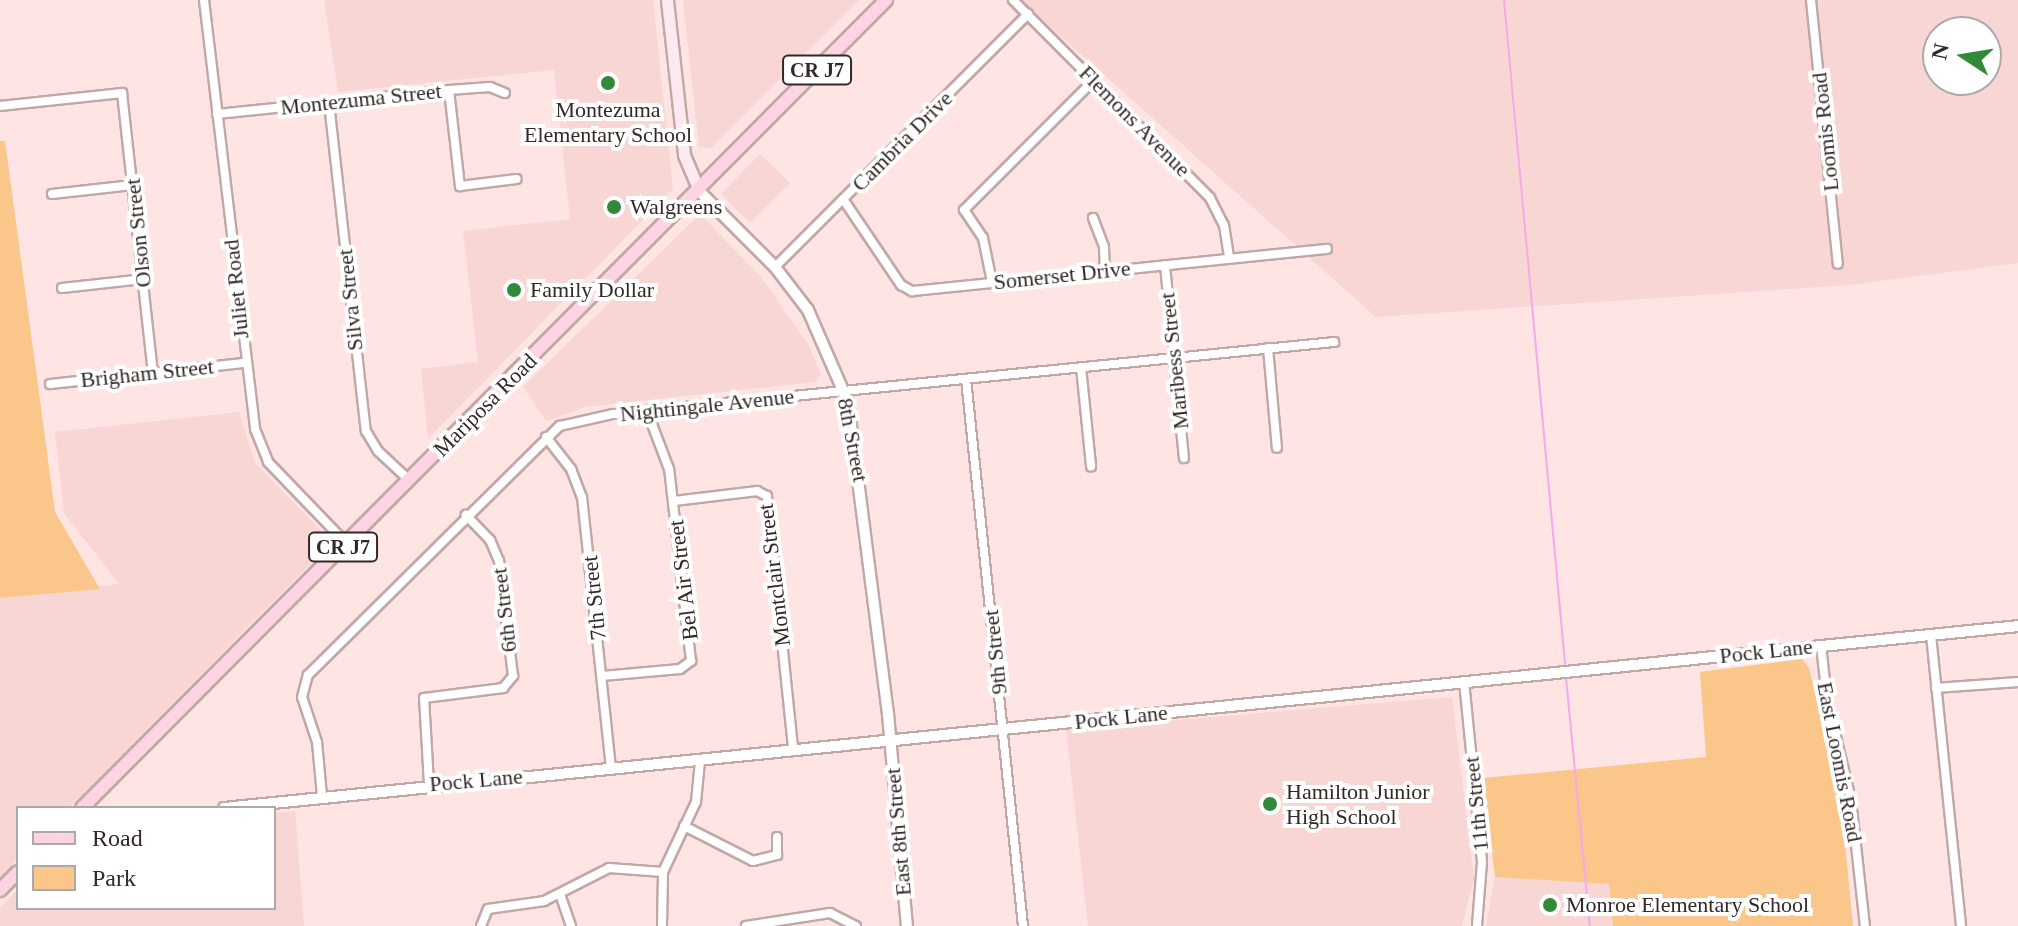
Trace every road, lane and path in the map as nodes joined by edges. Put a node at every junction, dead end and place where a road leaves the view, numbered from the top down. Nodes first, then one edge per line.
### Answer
1 (204, 0) edge
2 (667, 0) edge
3 (886, 0) edge
4 (1013, 0) edge
5 (1811, 0) edge
6 (1028, 14) junction
7 (1094, 80) junction
8 (449, 90) junction
9 (505, 93) dead end
10 (329, 103) junction
11 (0, 106) edge
12 (217, 114) junction
13 (517, 179) dead end
14 (132, 185) junction
15 (699, 191) junction
16 (52, 194) dead end
17 (843, 199) junction
18 (1093, 218) dead end
19 (1327, 249) dead end
20 (1229, 258) junction
21 (1838, 264) dead end
22 (1165, 265) junction
23 (775, 267) junction
24 (1105, 271) junction
25 (143, 279) junction
26 (992, 282) junction
27 (62, 288) dead end
28 (1334, 342) dead end
29 (1268, 348) junction
30 (1174, 357) junction
31 (244, 363) junction
32 (1081, 367) junction
33 (153, 373) junction
34 (966, 379) junction
35 (50, 384) dead end
36 (843, 391) junction
37 (647, 411) junction
38 (546, 437) junction
39 (1277, 448) dead end
40 (1184, 458) dead end
41 (1091, 466) dead end
42 (409, 480) junction
43 (674, 501) junction
44 (466, 515) junction
45 (346, 543) junction
46 (2018, 626) edge
47 (1931, 635) junction
48 (1821, 645) junction
49 (602, 676) junction
50 (1464, 681) junction
51 (2018, 682) edge
52 (1936, 688) junction
53 (1003, 728) junction
54 (890, 738) junction
55 (793, 748) junction
56 (700, 761) junction
57 (611, 769) junction
58 (429, 784) junction
59 (322, 796) junction
60 (84, 806) edge
61 (240, 806) edge
62 (684, 826) junction
63 (777, 837) dead end
64 (663, 872) junction
65 (16, 874) edge
66 (0, 890) edge
67 (560, 894) junction
68 (481, 926) edge
69 (571, 926) edge
70 (662, 926) edge
71 (746, 926) edge
72 (856, 926) edge
73 (907, 926) edge
74 (1023, 926) edge
75 (1477, 926) edge
76 (1865, 926) edge
77 (1961, 926) edge

1 - 12 street, Juliet Road
2 - 15 main road
3 - 15 main road, Mariposa Road / CR J7
4 - 6 street, Flemons Avenue
5 - 21 street, Loomis Road
6 - 7 street, Flemons Avenue
6 - 17 street, Cambria Drive
7 - 20 street, Flemons Avenue
7 - 26 street
8 - 9 street, Montezuma Street
8 - 10 street, Montezuma Street
8 - 13 street
10 - 12 street, Montezuma Street
10 - 42 street, Silva Street
11 - 14 street, Olson Street
12 - 31 street, Juliet Road
14 - 16 street
14 - 25 street, Olson Street
15 - 23 street, 8th Street
15 - 42 main road, Mariposa Road / CR J7
17 - 23 street, Cambria Drive
17 - 26 street, Somerset Drive
18 - 24 street
19 - 20 street, Somerset Drive
20 - 22 street, Somerset Drive
22 - 24 street, Somerset Drive
22 - 30 street, Maribess Street
23 - 36 street, 8th Street
24 - 26 street, Somerset Drive
25 - 27 street
25 - 33 street, Olson Street
28 - 29 street, Nightingale Avenue
29 - 30 street, Nightingale Avenue
29 - 39 street
30 - 32 street, Nightingale Avenue
30 - 40 street, Maribess Street
31 - 33 street, Brigham Street
31 - 45 street, Juliet Road
32 - 34 street, Nightingale Avenue
32 - 41 street
33 - 35 street, Brigham Street
34 - 36 street, Nightingale Avenue
34 - 53 street, 9th Street
36 - 37 street, Nightingale Avenue
36 - 54 street, 8th Street
37 - 38 street, Nightingale Avenue
37 - 43 street, Bel Air Street
38 - 44 street, Nightingale Avenue
38 - 49 street, 7th Street
42 - 45 main road, Mariposa Road / CR J7
43 - 49 street, Bel Air Street
43 - 55 street, Montclair Street
44 - 58 street, 6th Street
44 - 59 street, Nightingale Avenue
45 - 60 main road, Mariposa Road / CR J7
46 - 47 street, Pock Lane
47 - 48 street, Pock Lane
47 - 52 street
48 - 50 street, Pock Lane
48 - 76 street, East Loomis Road
49 - 57 street, 7th Street
50 - 53 street, Pock Lane
50 - 75 street, 11th Street
51 - 52 street
52 - 77 street
53 - 54 street, Pock Lane
53 - 74 street, 9th Street
54 - 55 street, Pock Lane
54 - 73 street, East 8th Street
55 - 56 street, Pock Lane
56 - 57 street, Pock Lane
56 - 62 street
57 - 58 street, Pock Lane
58 - 59 street, Pock Lane
59 - 61 street, Pock Lane
62 - 63 street
62 - 64 street
64 - 67 street
64 - 70 street
65 - 66 main road
67 - 68 street
67 - 69 street
71 - 72 street

